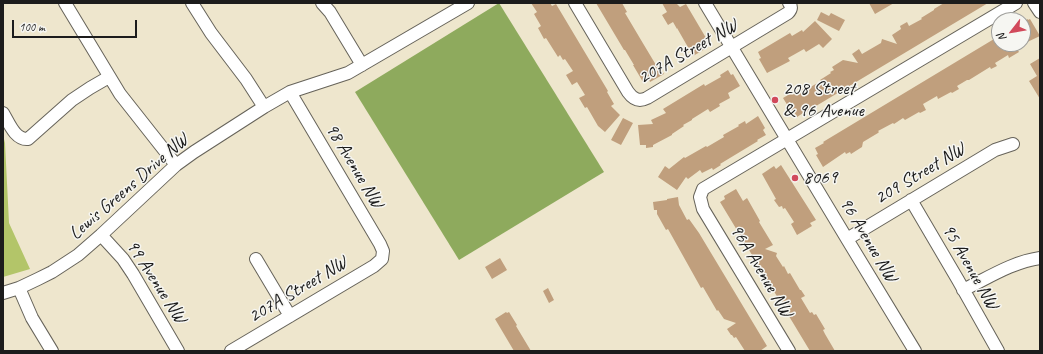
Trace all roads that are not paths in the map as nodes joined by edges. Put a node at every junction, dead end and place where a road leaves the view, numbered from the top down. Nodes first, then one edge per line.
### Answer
1 (65, 3) edge
2 (192, 3) edge
3 (322, 3) edge
4 (468, 3) edge
5 (576, 3) edge
6 (705, 3) edge
7 (789, 3) edge
8 (1016, 3) edge
9 (1034, 3) edge
10 (450, 7) edge
11 (1040, 12) edge
12 (731, 48) junction
13 (362, 65) junction
14 (109, 76) junction
15 (290, 92) junction
16 (264, 107) junction
17 (3, 113) edge
18 (787, 140) junction
19 (1013, 144) dead end
20 (176, 165) junction
21 (911, 200) junction
22 (101, 235) junction
23 (847, 239) junction
24 (1040, 258) edge
25 (256, 259) dead end
26 (382, 259) joint
27 (18, 288) junction
28 (963, 290) junction
29 (3, 293) edge
30 (290, 316) junction
31 (52, 351) edge
32 (178, 351) edge
33 (231, 351) edge
34 (789, 351) edge
35 (915, 351) edge
36 (998, 351) edge

1 - 14 street
2 - 16 street
3 - 13 street
4 - 10 street, Lewis Greens Drive NW
5 - 12 street, 207A Street NW
6 - 12 street, 96 Avenue NW
7 - 12 street, 207A Street NW
8 - 18 street
9 - 11 street
10 - 13 street, Lewis Greens Drive NW
12 - 18 street, 96 Avenue NW
13 - 15 street, Lewis Greens Drive NW
14 - 17 street
14 - 20 street
15 - 16 street, Lewis Greens Drive NW
15 - 26 street, 98 Avenue NW
16 - 20 street, Lewis Greens Drive NW
18 - 23 street, 96 Avenue NW
18 - 34 street, 96A Avenue NW
19 - 21 street, 209 Street NW
20 - 22 street, Lewis Greens Drive NW
21 - 23 street, 209 Street NW
21 - 28 street, 95 Avenue NW
22 - 27 street, Lewis Greens Drive NW
22 - 32 street, 99 Avenue NW
23 - 35 street, 96 Avenue NW
24 - 28 street
25 - 30 street
26 - 30 street, 207A Street NW
27 - 29 street, Lewis Greens Drive NW
27 - 31 street
28 - 36 street, 95 Avenue NW
30 - 33 street, 207A Street NW

